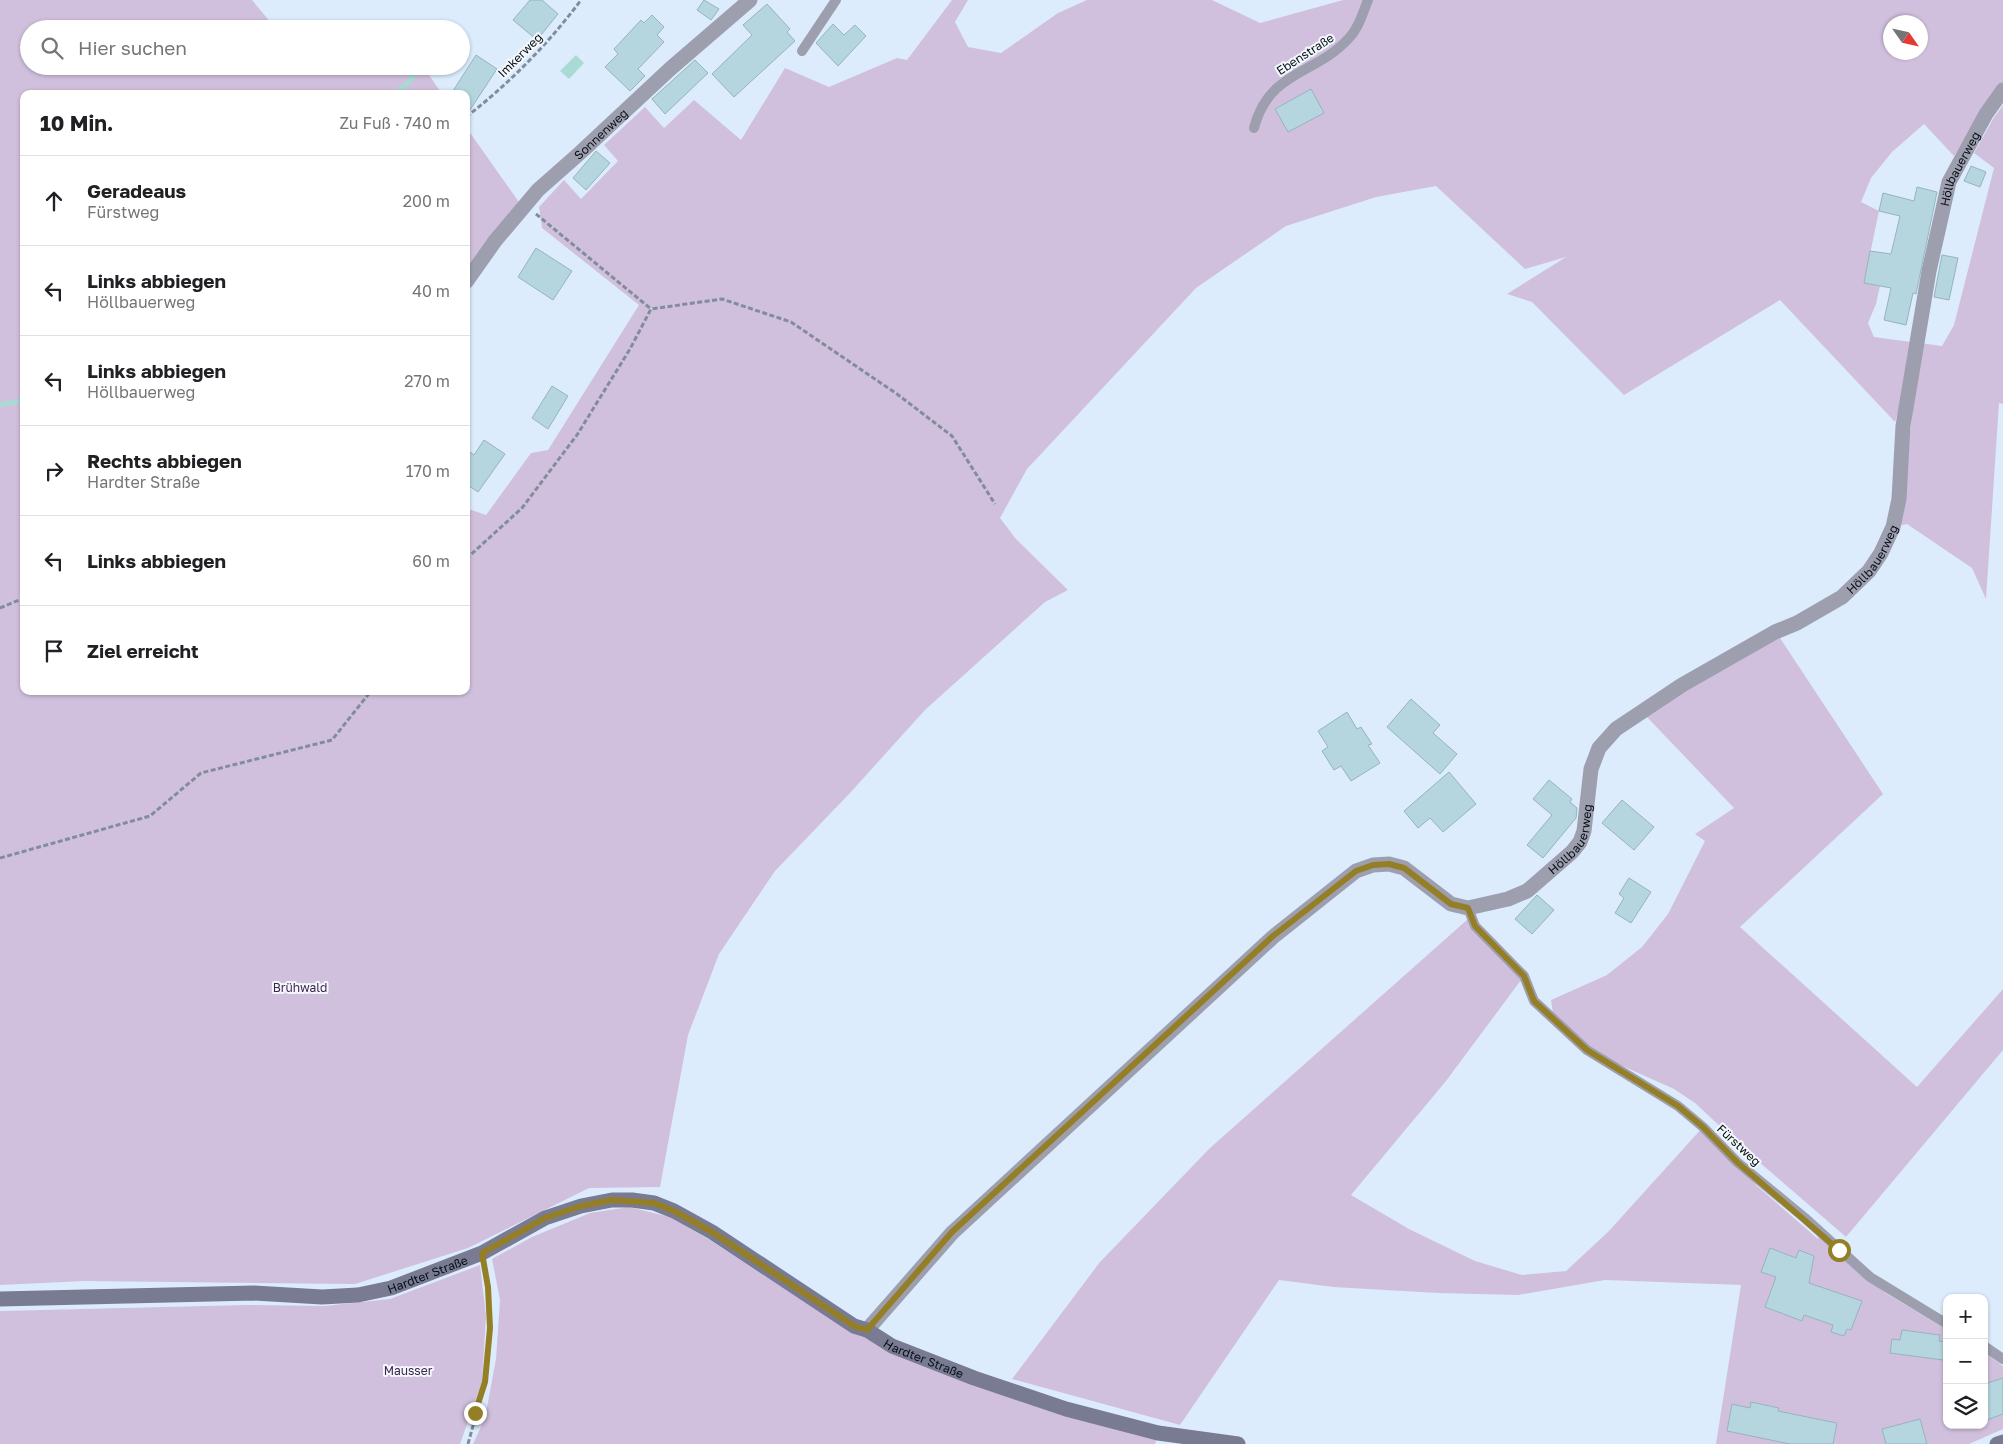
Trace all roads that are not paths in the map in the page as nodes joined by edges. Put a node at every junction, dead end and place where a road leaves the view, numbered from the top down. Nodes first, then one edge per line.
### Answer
1 (750, 0) edge
2 (836, 0) edge
3 (1368, 0) edge
4 (802, 51) dead end
5 (2003, 90) edge
6 (1254, 128) dead end
7 (470, 276) edge
8 (1468, 908) junction
9 (0, 1298) edge
10 (1943, 1322) edge
11 (867, 1330) junction
12 (1988, 1349) edge
13 (2003, 1359) edge
14 (2003, 1442) edge
15 (1238, 1444) edge
16 (1997, 1444) edge

1 - 7 street, Sonnenweg
2 - 4 lane
3 - 6 lane, Ebenstraße
5 - 8 street, Höllbauerweg
8 - 10 lane, Fürstweg
8 - 11 street
9 - 11 street, Hardter Straße
11 - 15 street, Hardter Straße
12 - 13 lane
14 - 16 street

